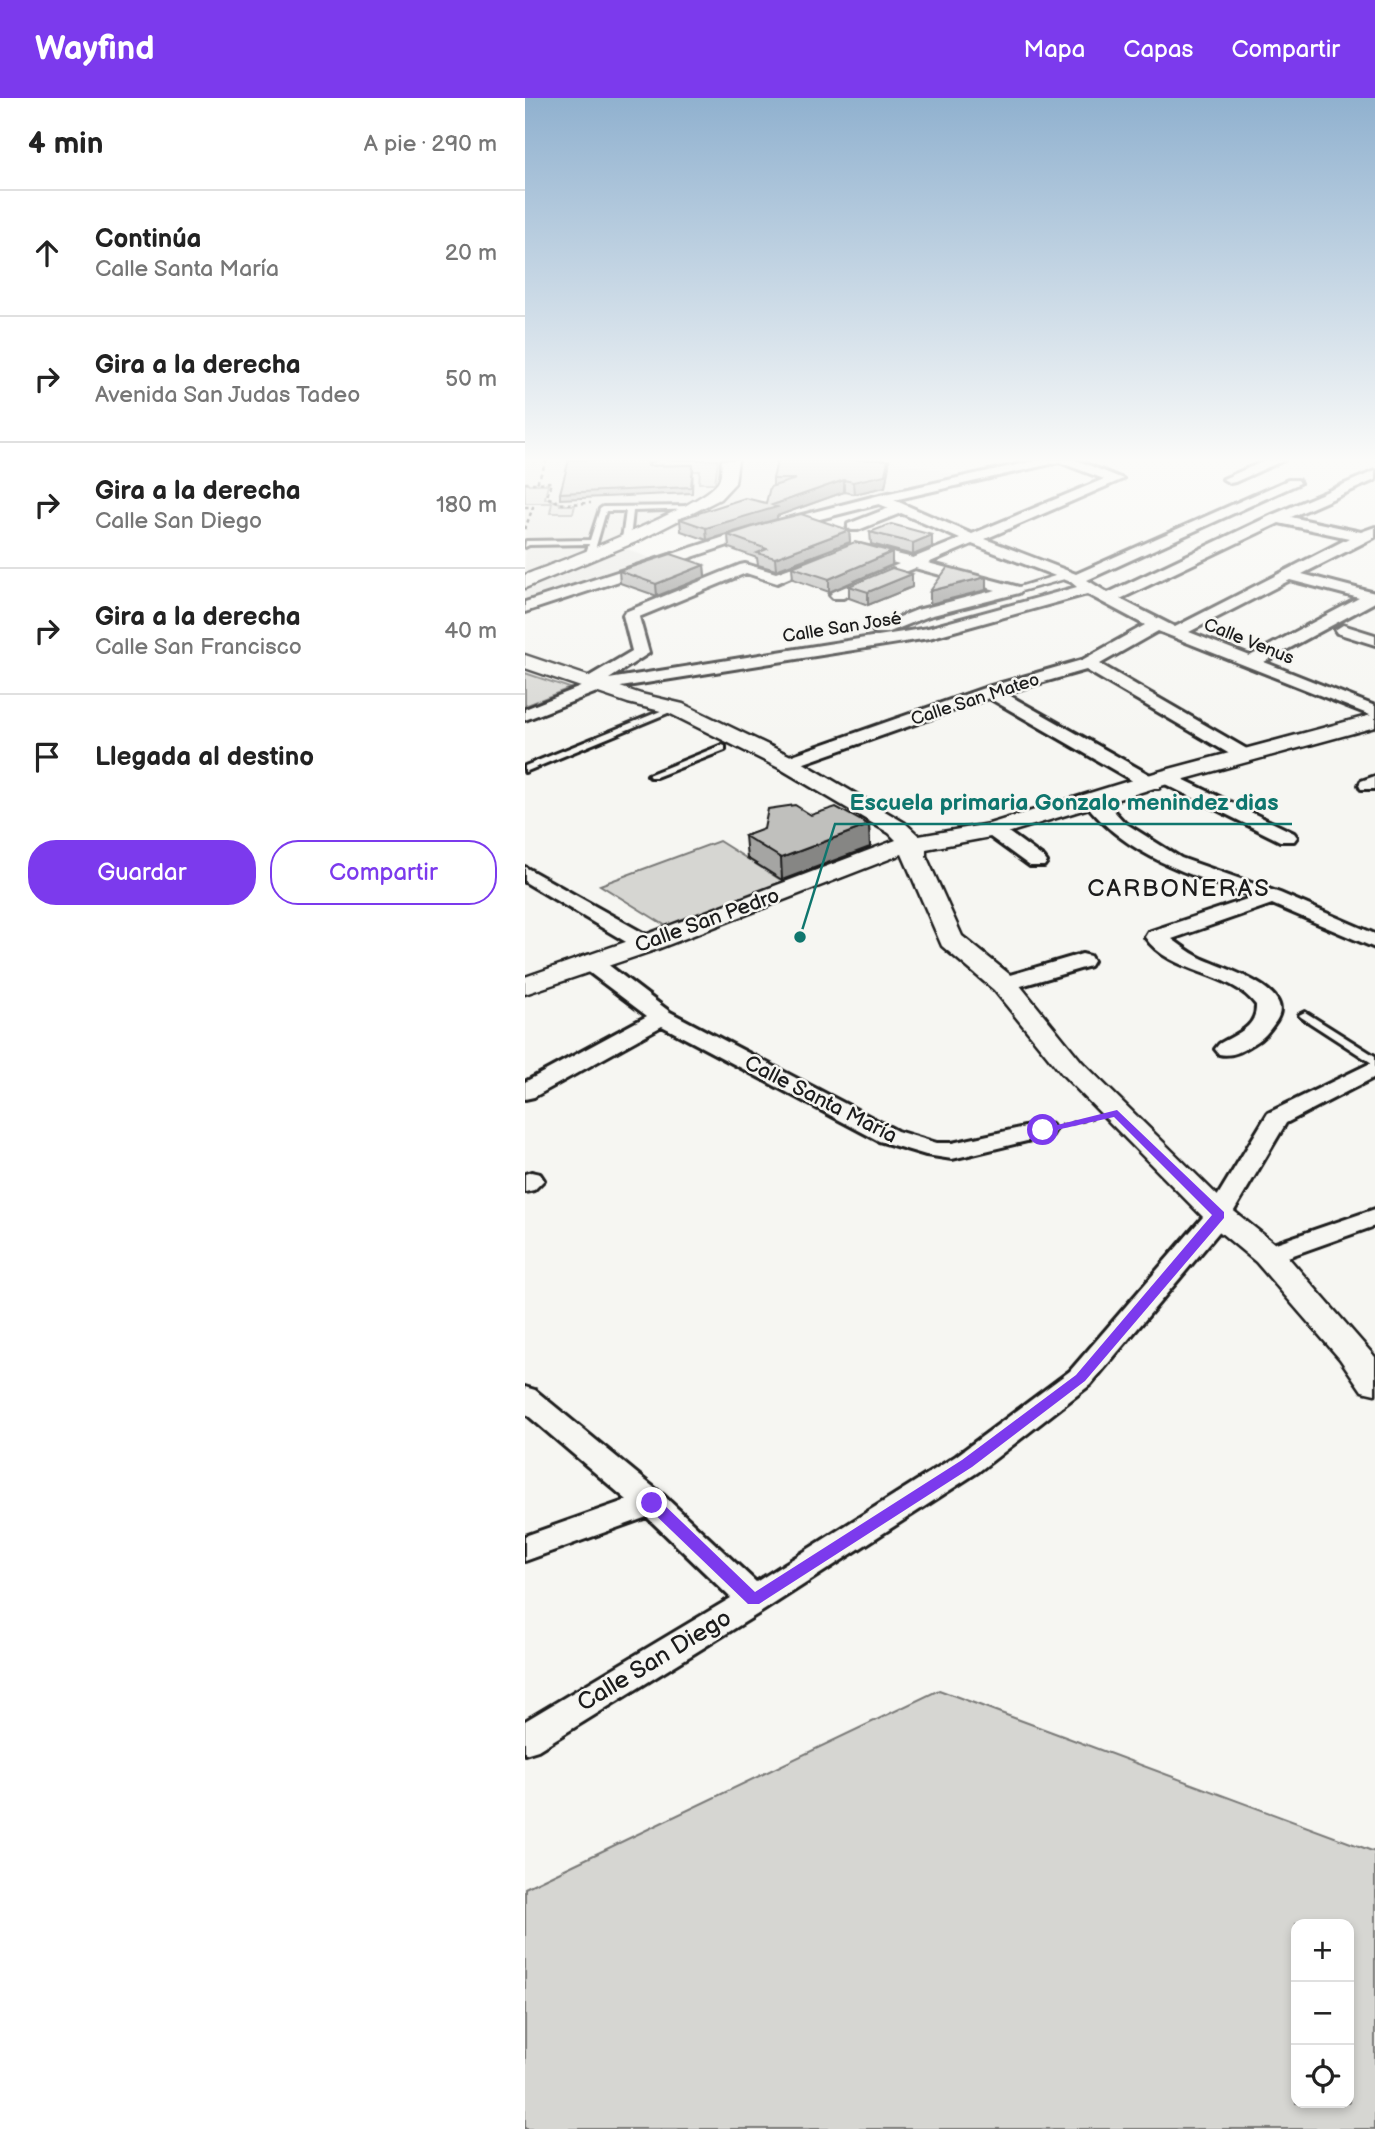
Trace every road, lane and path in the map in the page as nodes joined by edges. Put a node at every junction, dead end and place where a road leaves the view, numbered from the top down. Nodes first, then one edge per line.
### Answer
1 (578, 555) edge
2 (684, 555) edge
3 (835, 555) edge
4 (881, 555) edge
5 (937, 555) edge
6 (1011, 555) edge
7 (1136, 555) edge
8 (1200, 555) edge
9 (1328, 555) edge
10 (914, 564) junction
11 (1288, 575) junction
12 (528, 580) edge
13 (1078, 581) junction
14 (1014, 590) junction
15 (838, 596) dead end
16 (1108, 599) junction
17 (1374, 605) edge
18 (525, 607) edge
19 (1157, 625) junction
20 (1177, 632) junction
21 (1375, 640) edge
22 (873, 642) junction
23 (525, 662) edge
24 (1249, 663) junction
25 (1088, 664) junction
26 (594, 685) junction
27 (989, 692) junction
28 (666, 711) junction
29 (1375, 712) edge
30 (525, 715) edge
31 (1375, 720) edge
32 (722, 748) junction
33 (1246, 756) junction
34 (787, 763) junction
35 (525, 769) edge
36 (653, 775) dead end
37 (1159, 780) junction
38 (1094, 801) junction
39 (993, 830) junction
40 (1287, 837) dead end
41 (909, 849) junction
42 (1037, 862) dead end
43 (525, 873) edge
44 (1273, 897) junction
45 (1375, 942) edge
46 (646, 944) junction
47 (1082, 961) dead end
48 (590, 962) junction
49 (1004, 984) junction
50 (525, 986) edge
51 (1305, 1015) dead end
52 (662, 1017) junction
53 (1227, 1049) dead end
54 (1375, 1060) edge
55 (1375, 1068) edge
56 (525, 1091) edge
57 (1117, 1113) junction
58 (1043, 1130) joint
59 (1219, 1215) junction
60 (1375, 1217) edge
61 (1268, 1255) junction
62 (1375, 1382) edge
63 (525, 1397) edge
64 (652, 1503) junction
65 (525, 1549) edge
66 (754, 1600) junction
67 (525, 1739) edge

1 - 12 street
2 - 18 street
3 - 26 street
4 - 10 street
5 - 10 street
6 - 13 street, Calle Venus
7 - 13 street, Calle San José
8 - 16 street
9 - 11 street
10 - 14 street
10 - 15 street
11 - 17 street
11 - 20 street
13 - 14 street
13 - 16 street, Calle Venus
13 - 22 street, Calle San José
14 - 22 street
16 - 19 street, Calle Venus
17 - 21 street
17 - 24 street
19 - 20 street, Calle Venus
19 - 25 street, Calle San Mateo
20 - 24 street, Calle Venus
22 - 26 street, Calle San José
23 - 26 street
24 - 29 street, Calle Venus
25 - 27 street, Calle San Mateo
25 - 33 street
26 - 28 street
26 - 30 street
27 - 34 street, Calle San Mateo
27 - 37 street
28 - 32 street
28 - 34 street
28 - 35 lane
31 - 33 street, Calle San Pedro
32 - 36 lane
32 - 41 street
33 - 37 street, Calle San Pedro
34 - 41 street
37 - 38 street, Calle San Pedro
37 - 40 street
38 - 39 street, Calle San Pedro
38 - 44 street
39 - 41 street, Calle San Pedro
39 - 42 street
41 - 46 street, Calle San Pedro
41 - 49 street
43 - 46 street
44 - 45 street
44 - 53 street
46 - 48 street, Calle San Pedro
47 - 49 street
48 - 50 street, Calle San Pedro
48 - 52 street, Calle Santa María
49 - 57 street
51 - 54 lane
52 - 56 street
52 - 58 street, Calle Santa María
55 - 59 street, Calle San Diego
57 - 58 path
57 - 59 street
59 - 61 street
59 - 66 street, Calle San Diego
60 - 61 street
61 - 62 street
63 - 64 street
64 - 65 street
64 - 66 street
66 - 67 street, Calle San Diego

